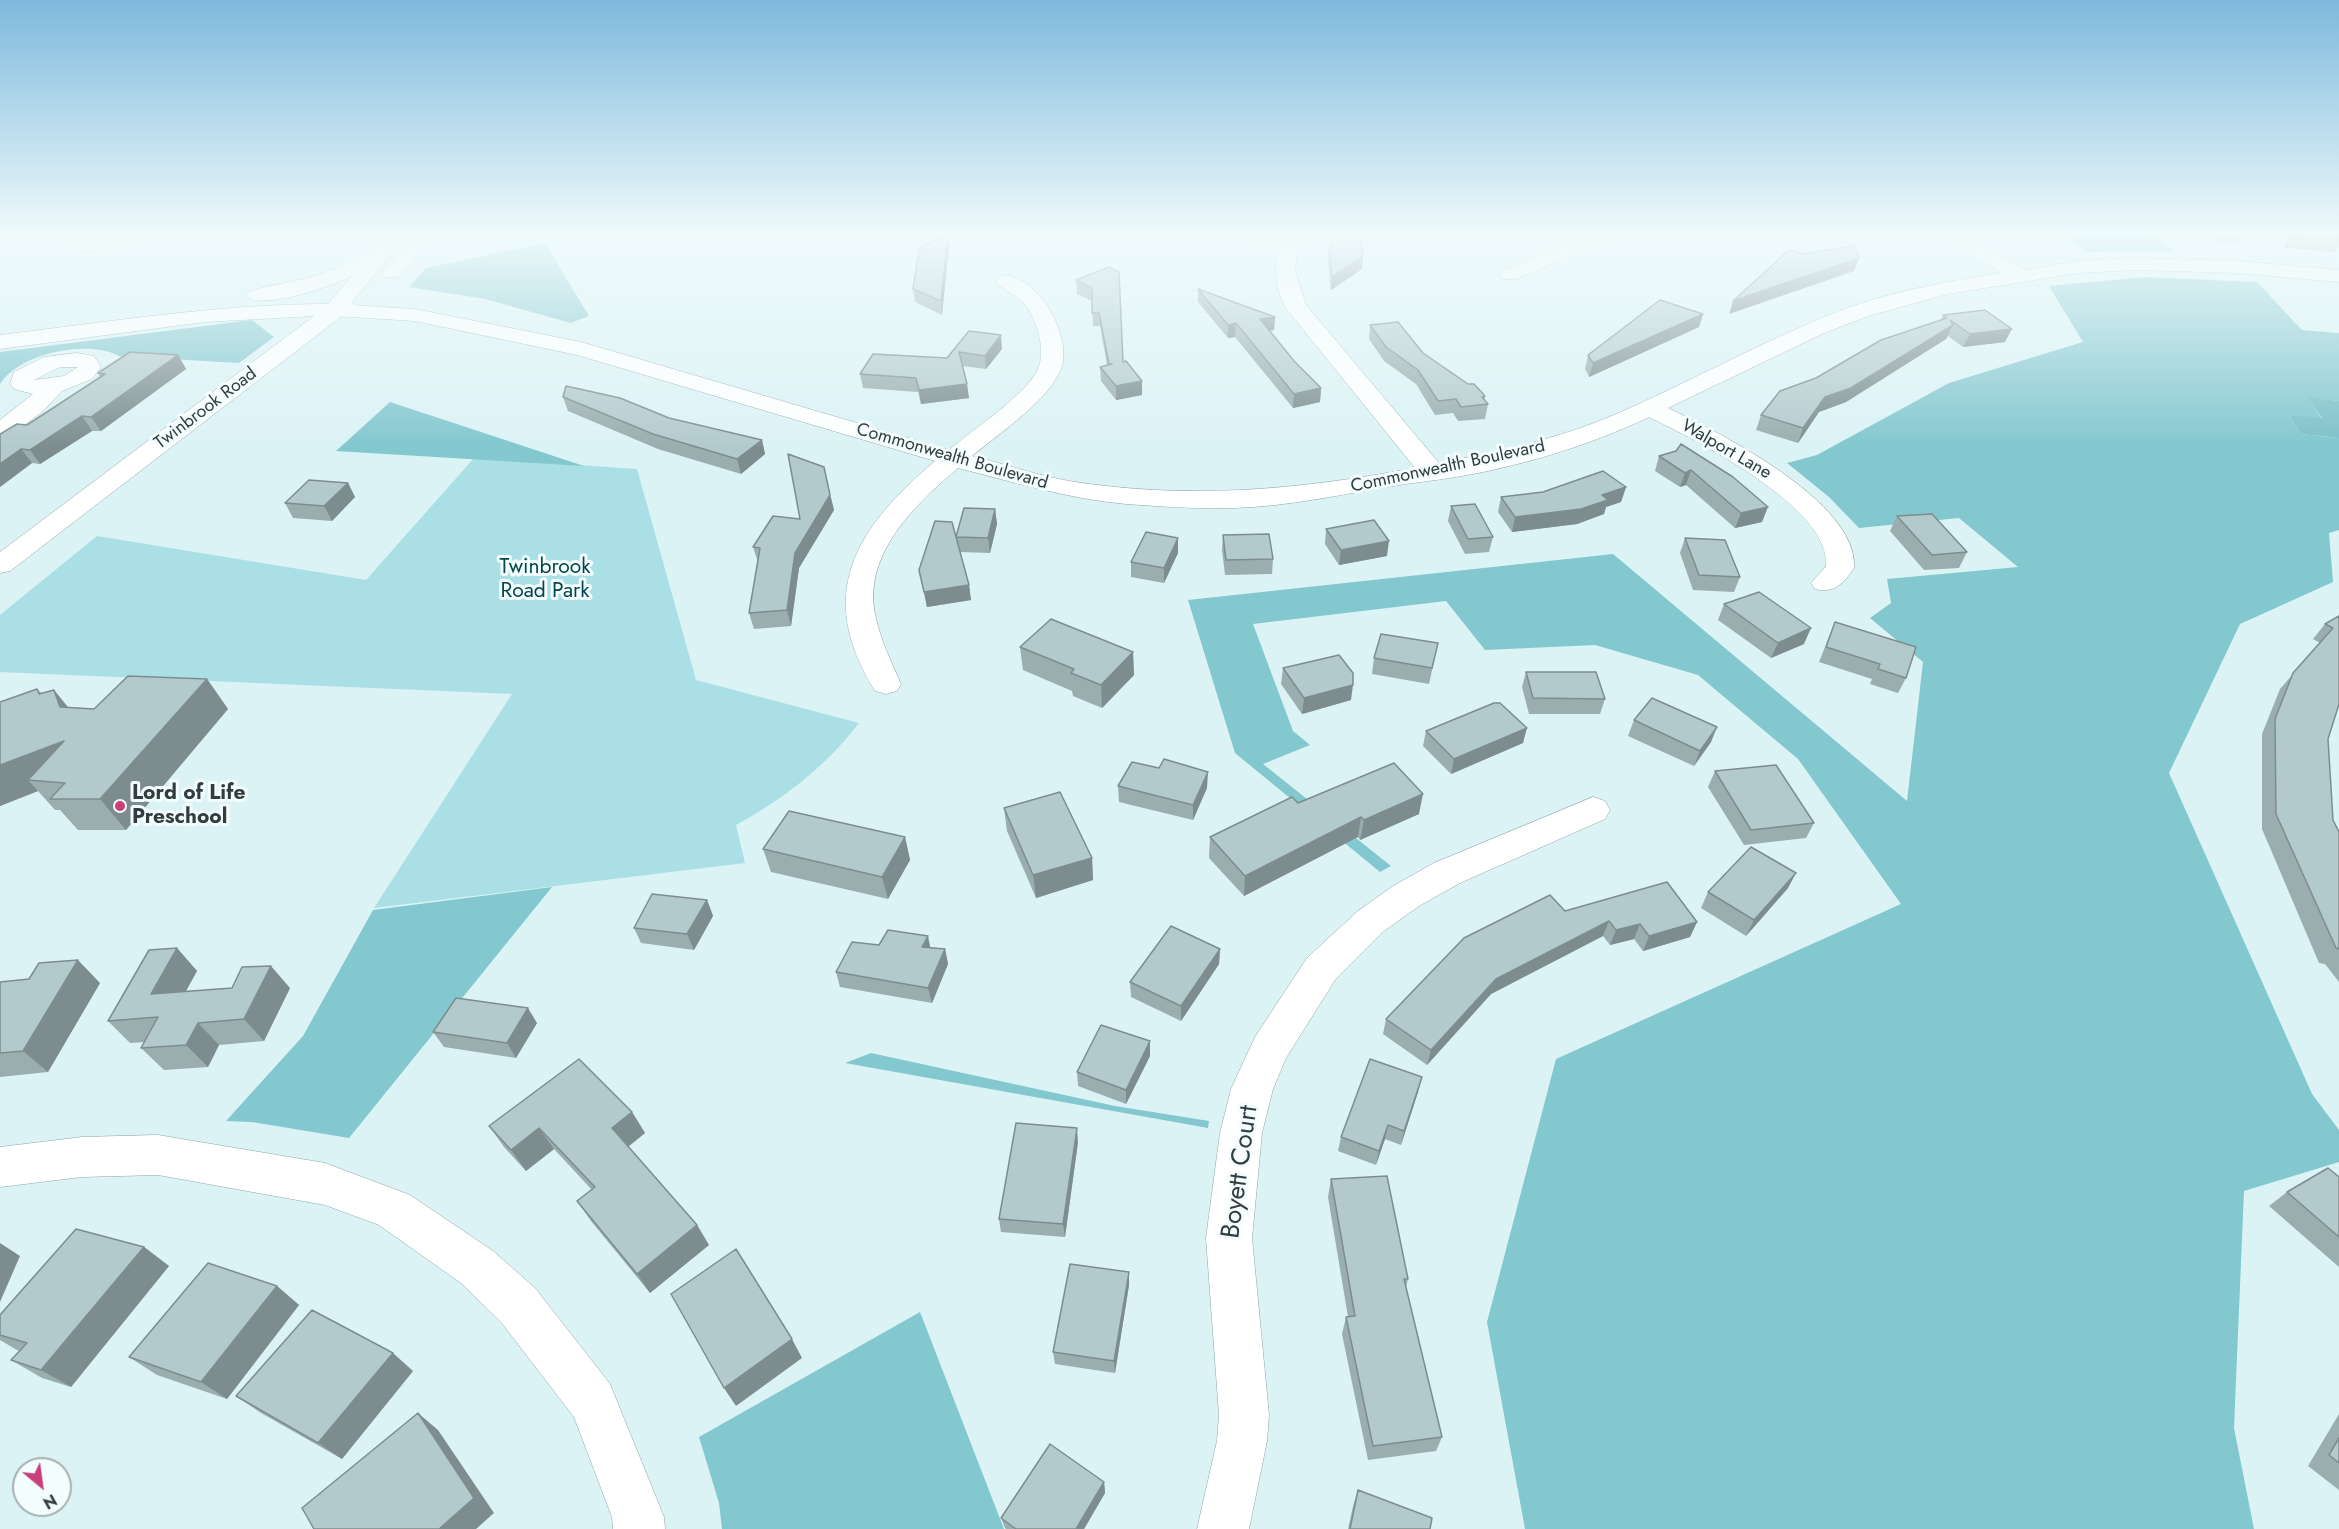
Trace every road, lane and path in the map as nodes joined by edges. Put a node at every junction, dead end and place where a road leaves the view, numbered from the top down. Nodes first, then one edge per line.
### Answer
1 (173, 305) edge
2 (188, 305) edge
3 (312, 305) edge
4 (343, 305) edge
5 (373, 305) edge
6 (456, 305) edge
7 (1036, 305) edge
8 (1295, 305) edge
9 (1881, 305) edge
10 (168, 306) junction
11 (0, 327) edge
12 (0, 342) edge
13 (581, 349) junction
14 (54, 386) dead end
15 (1650, 408) junction
16 (0, 431) edge
17 (954, 459) junction
18 (1433, 473) junction
19 (0, 565) edge
20 (1825, 583) dead end
21 (886, 684) dead end
22 (1593, 810) dead end
23 (0, 1167) edge
24 (639, 1529) edge
25 (1223, 1529) edge

1 - 10 street
2 - 10 street
3 - 12 street
4 - 19 street, Twinbrook Road
5 - 13 street, Commonwealth Boulevard
6 - 13 street, Commonwealth Boulevard
7 - 17 street
8 - 18 street
9 - 15 street, Commonwealth Boulevard
10 - 11 street
13 - 17 street, Commonwealth Boulevard
14 - 16 street
15 - 18 street, Commonwealth Boulevard
15 - 20 street, Walport Lane
17 - 18 street, Commonwealth Boulevard
17 - 21 street
22 - 25 street, Boyett Court
23 - 24 street

